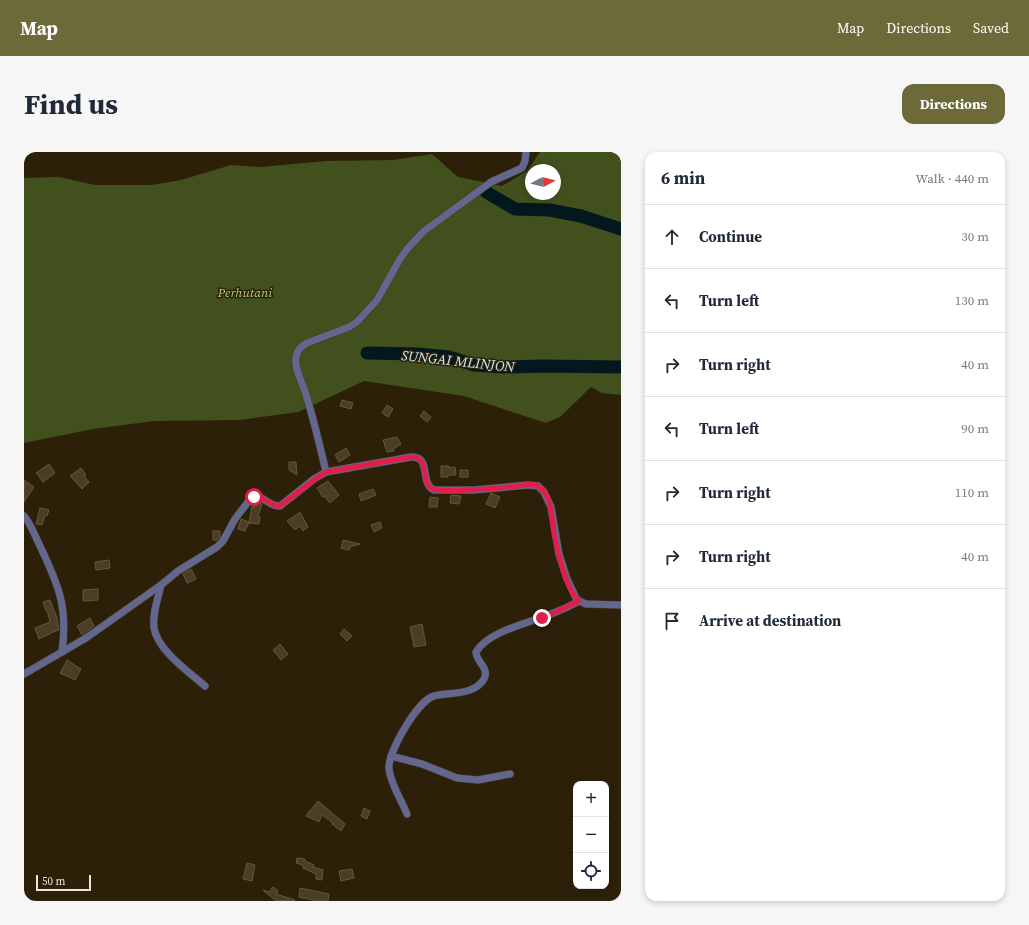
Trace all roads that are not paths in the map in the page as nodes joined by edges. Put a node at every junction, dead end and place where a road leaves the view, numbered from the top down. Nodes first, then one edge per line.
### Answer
1 (526, 152) edge
2 (326, 472) junction
3 (24, 516) edge
4 (161, 585) junction
5 (579, 601) junction
6 (621, 605) edge
7 (62, 652) junction
8 (24, 674) edge
9 (205, 686) dead end
10 (391, 756) junction
11 (510, 774) dead end
12 (407, 814) dead end

1 - 2 street
2 - 4 street
2 - 5 street
3 - 7 street
4 - 7 street
4 - 9 street
5 - 6 street
5 - 10 street
7 - 8 street
10 - 11 street
10 - 12 street

